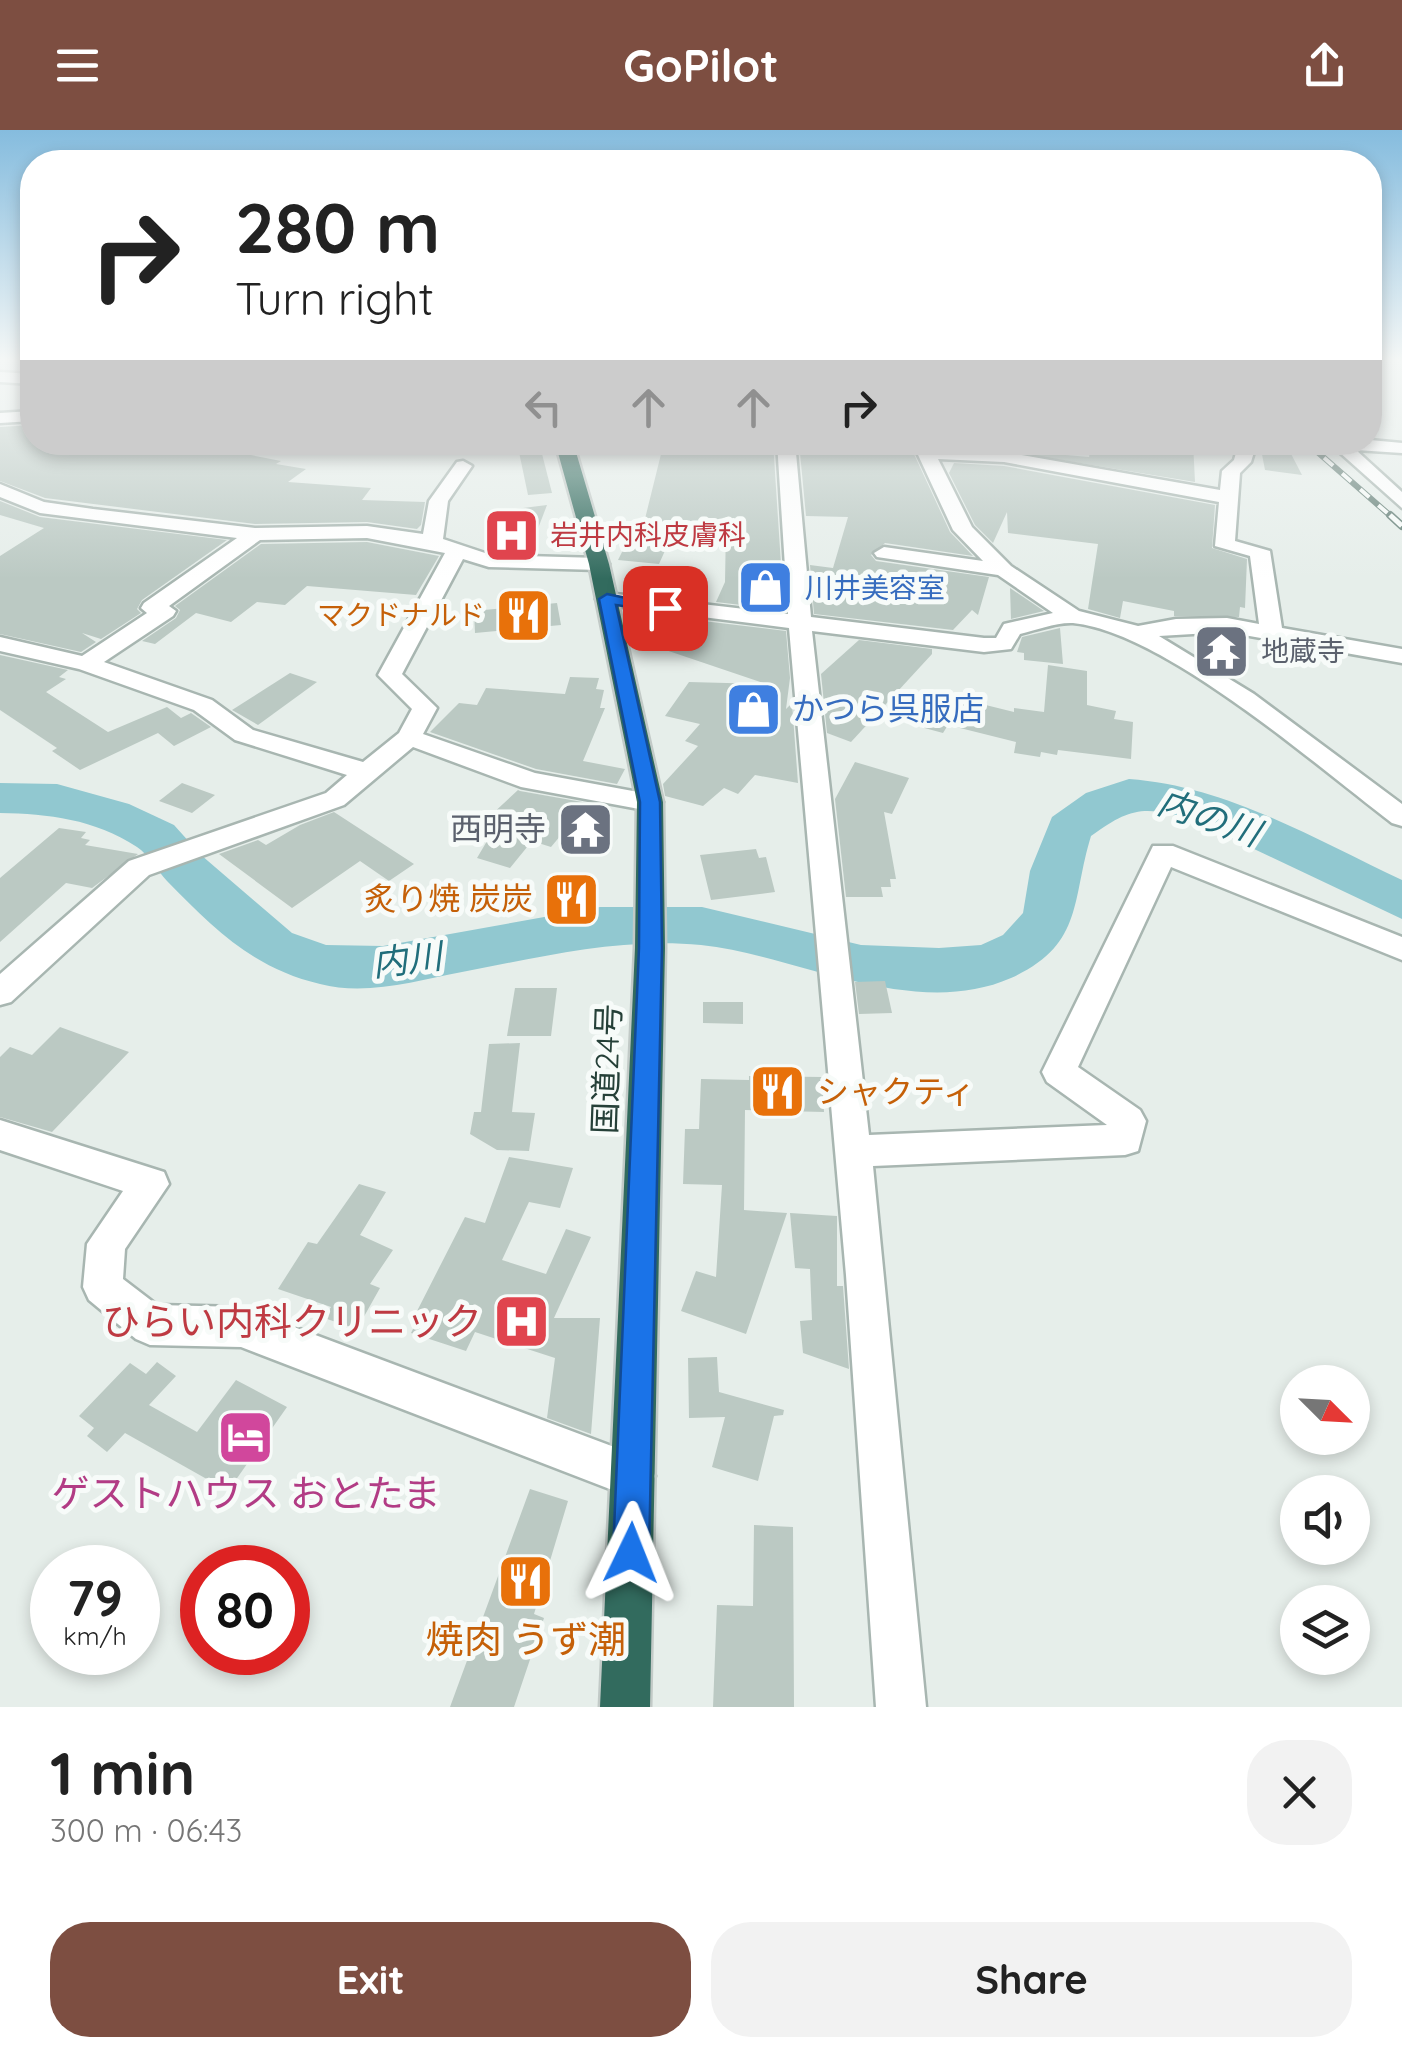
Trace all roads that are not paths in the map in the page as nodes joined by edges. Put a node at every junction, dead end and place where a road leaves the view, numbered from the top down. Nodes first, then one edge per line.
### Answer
1 (568, 455) edge
2 (787, 455) edge
3 (928, 455) edge
4 (980, 455) edge
5 (1081, 455) edge
6 (1244, 455) edge
7 (1352, 455) edge
8 (463, 466) dead end
9 (1066, 468) junction
10 (0, 490) edge
11 (1231, 498) junction
12 (1402, 502) edge
13 (255, 534) junction
14 (433, 542) junction
15 (456, 552) junction
16 (884, 553) dead end
17 (598, 564) junction
18 (1004, 570) junction
19 (607, 599) junction
20 (1071, 616) junction
21 (800, 620) junction
22 (1271, 632) junction
23 (1138, 633) junction
24 (0, 644) edge
25 (1402, 656) edge
26 (86, 664) junction
27 (409, 737) junction
28 (369, 773) junction
29 (650, 802) junction
30 (1402, 817) edge
31 (1402, 949) edge
32 (0, 993) edge
33 (0, 1136) edge
34 (852, 1152) junction
35 (633, 1476) junction
36 (625, 1707) edge
37 (900, 1707) edge

1 - 17 highway, 国道24号
2 - 21 street
3 - 18 street
4 - 9 street
5 - 9 street
6 - 11 street
7 - 12 street
8 - 14 street
9 - 11 street
10 - 13 street
11 - 22 street
13 - 14 street
13 - 26 street
14 - 15 street
15 - 17 street
15 - 27 street
16 - 18 street
17 - 19 highway, 国道24号
18 - 20 street
19 - 21 street
19 - 29 highway, 国道24号
20 - 21 street
20 - 23 street
21 - 34 street
22 - 23 street
22 - 25 street
23 - 30 street
24 - 26 street
26 - 28 street
27 - 28 street
27 - 29 street
28 - 32 street
29 - 35 highway, 国道24号
31 - 34 street
33 - 35 street
34 - 37 street
35 - 36 highway, 国道24号

